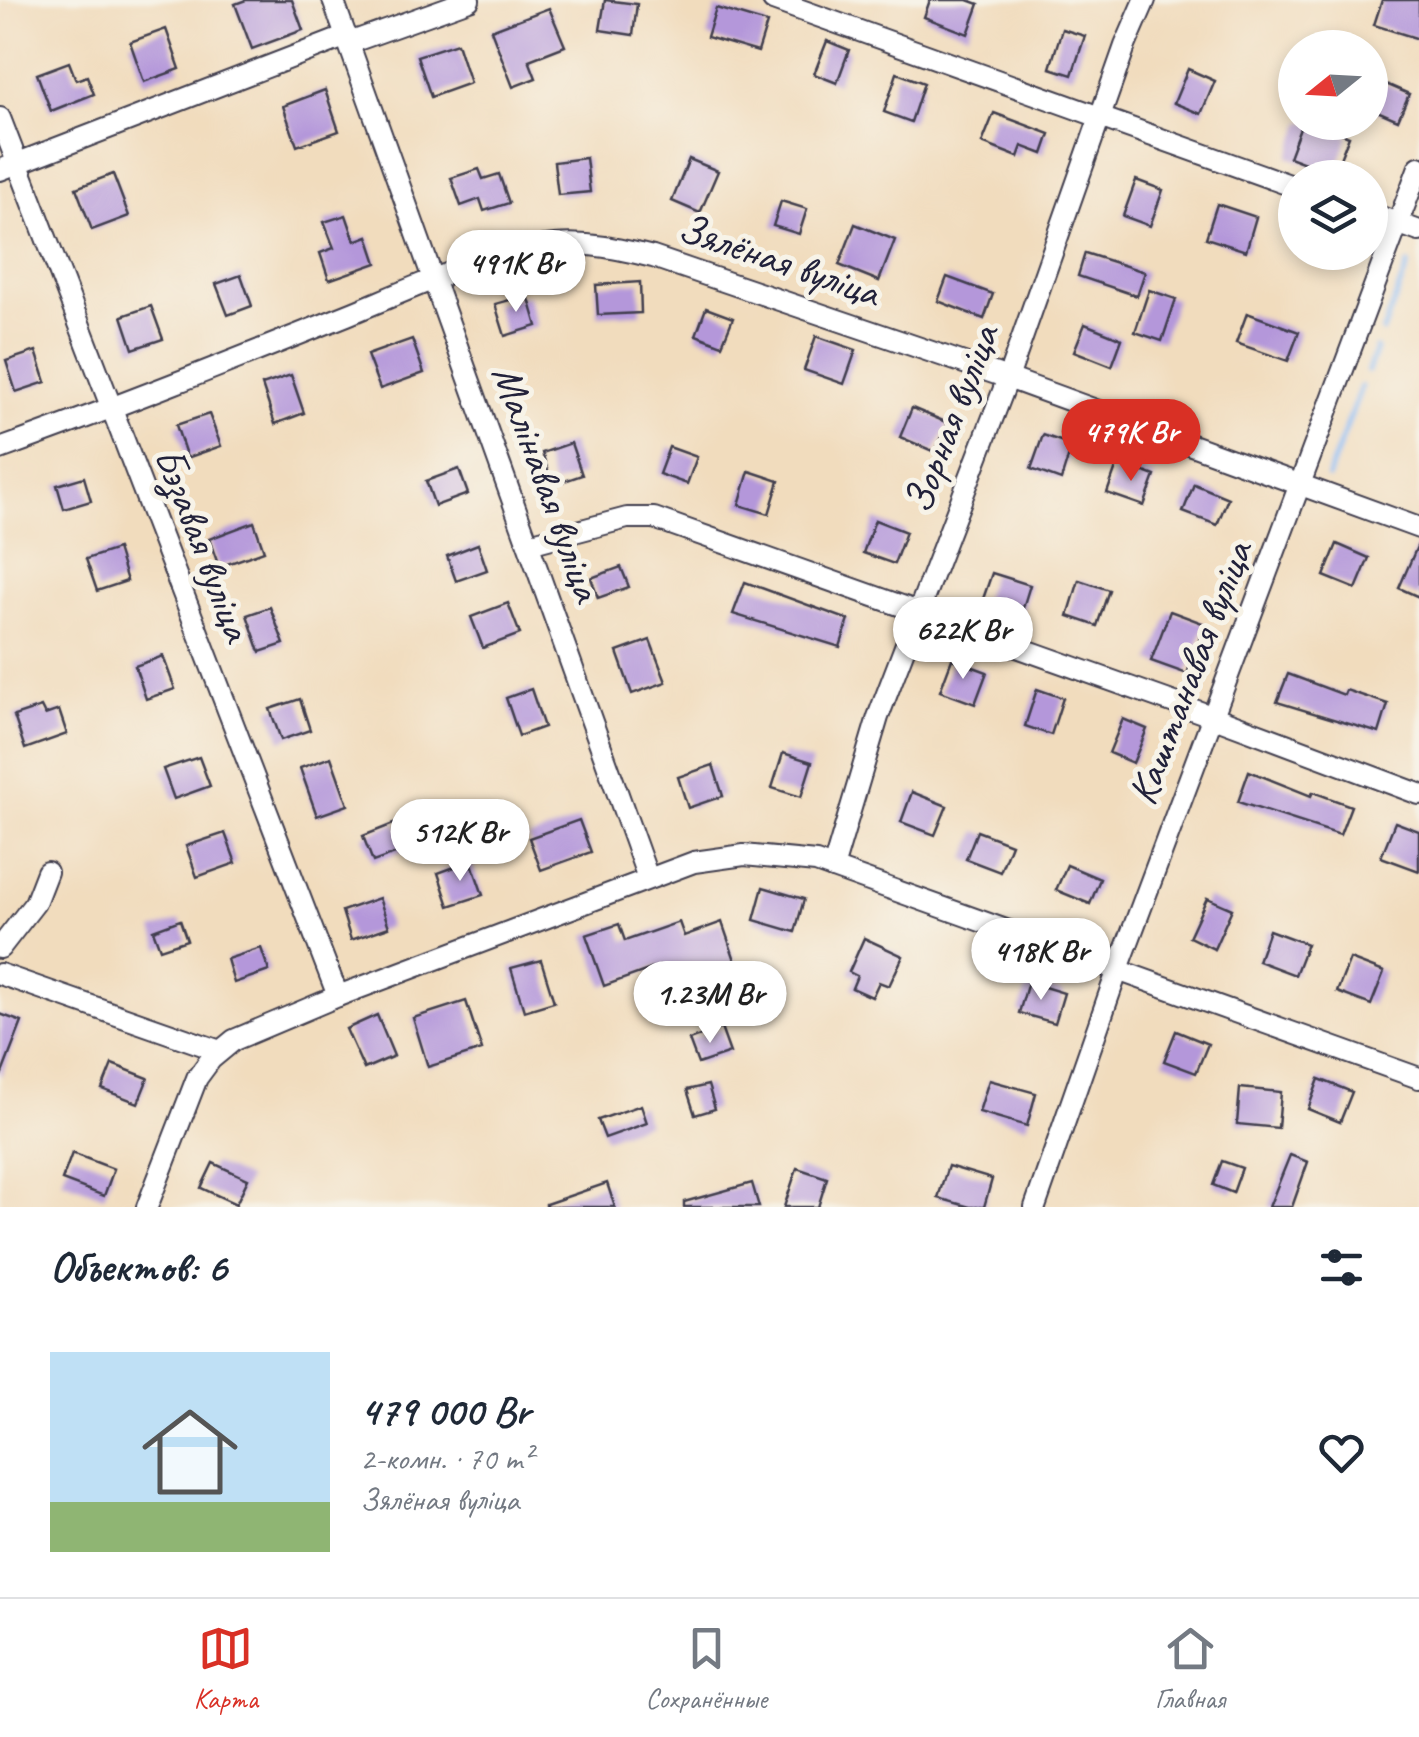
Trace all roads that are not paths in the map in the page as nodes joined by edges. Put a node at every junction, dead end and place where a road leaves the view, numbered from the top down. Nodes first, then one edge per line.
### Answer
1 (333, 0) edge
2 (469, 0) edge
3 (773, 0) edge
4 (1145, 0) edge
5 (348, 39) junction
6 (1099, 117) junction
7 (0, 118) edge
8 (8, 166) edge
9 (1419, 167) edge
10 (1278, 180) edge
11 (1409, 227) edge
12 (434, 280) junction
13 (1008, 378) junction
14 (111, 410) junction
15 (0, 449) edge
16 (1300, 486) junction
17 (1419, 528) edge
18 (529, 544) junction
19 (917, 612) junction
20 (1214, 717) junction
21 (1419, 794) edge
22 (834, 868) junction
23 (47, 872) dead end
24 (648, 878) junction
25 (0, 948) edge
26 (1118, 969) junction
27 (0, 974) edge
28 (338, 996) junction
29 (220, 1051) junction
30 (1419, 1078) edge
31 (146, 1207) edge
32 (1035, 1207) edge

1 - 5 street, Малінавая вуліца
2 - 5 street
3 - 6 street
4 - 6 street, Зорная вуліца
5 - 8 street
5 - 12 street, Малінавая вуліца
6 - 10 street
6 - 13 street, Зорная вуліца
7 - 8 street, Бэзавая вуліца
8 - 14 street, Бэзавая вуліца
9 - 11 street, Каштанавая вуліца
11 - 16 street, Каштанавая вуліца
12 - 13 street, Зялёная вуліца
12 - 14 street, Зялёная вуліца
12 - 18 street, Малінавая вуліца
13 - 16 street, Зялёная вуліца
13 - 19 street, Зорная вуліца
14 - 15 street, Зялёная вуліца
14 - 28 street, Бэзавая вуліца
16 - 17 street, Зялёная вуліца
16 - 20 street, Каштанавая вуліца
18 - 19 street
18 - 24 street, Малінавая вуліца
19 - 20 street
19 - 22 street, Зорная вуліца
20 - 21 street
20 - 26 street, Каштанавая вуліца
22 - 24 street
22 - 26 street
23 - 25 street
24 - 28 street
26 - 30 street
26 - 32 street, Каштанавая вуліца
27 - 29 street
28 - 29 street
29 - 31 street

